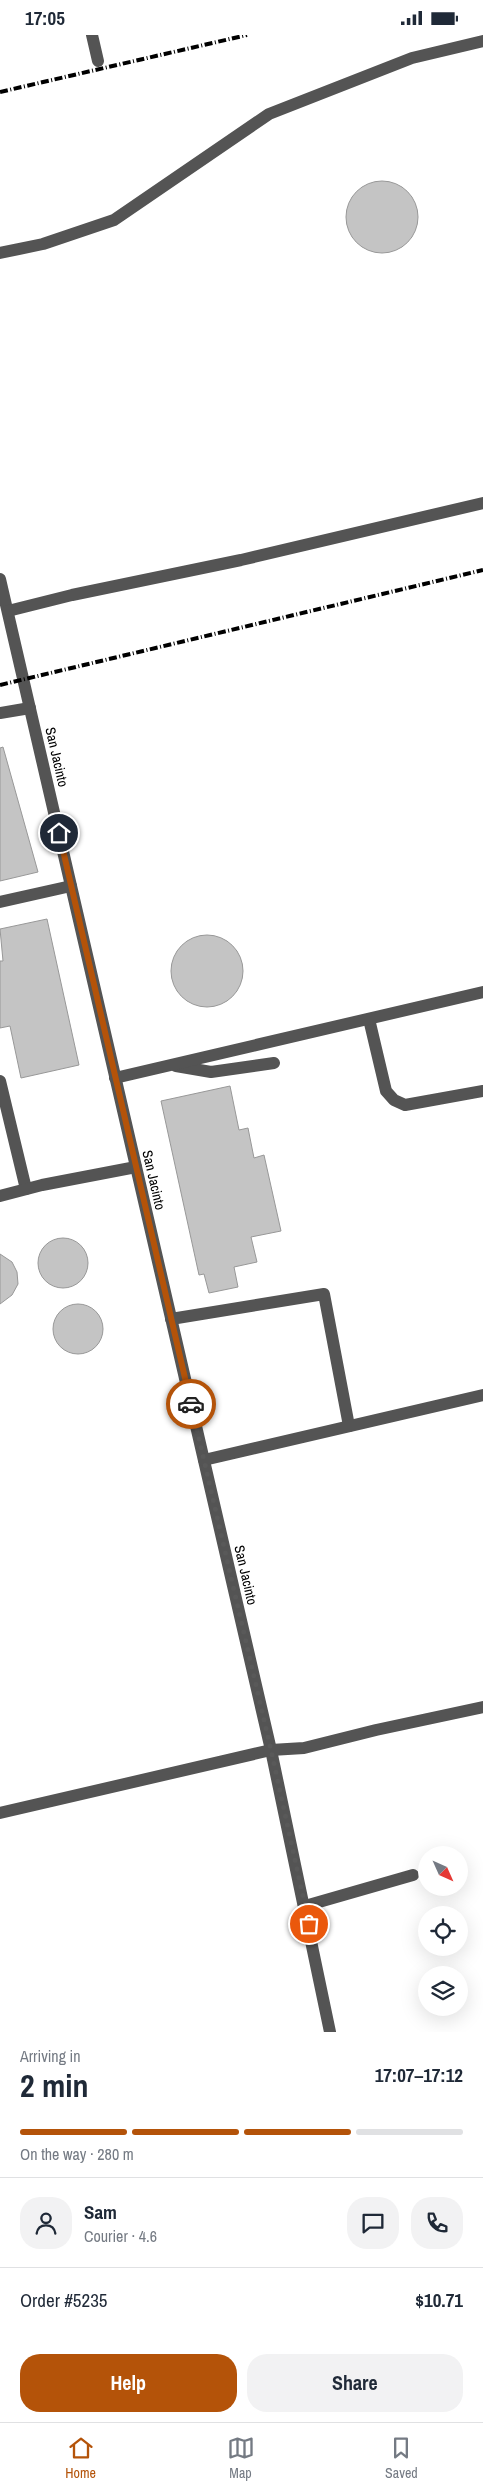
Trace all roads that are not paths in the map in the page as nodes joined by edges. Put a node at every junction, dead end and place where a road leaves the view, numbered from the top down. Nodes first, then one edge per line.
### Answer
1 (92, 35) edge
2 (483, 41) edge
3 (98, 61) dead end
4 (0, 253) edge
5 (483, 503) edge
6 (0, 579) edge
7 (8, 611) junction
8 (30, 708) junction
9 (0, 713) edge
10 (71, 886) junction
11 (0, 902) edge
12 (483, 992) edge
13 (369, 1019) junction
14 (274, 1063) dead end
15 (171, 1065) junction
16 (115, 1078) junction
17 (0, 1081) edge
18 (483, 1091) edge
19 (136, 1167) junction
20 (26, 1189) junction
21 (0, 1196) edge
22 (171, 1319) junction
23 (483, 1395) edge
24 (349, 1426) junction
25 (204, 1460) junction
26 (483, 1707) edge
27 (271, 1750) junction
28 (0, 1813) edge
29 (413, 1875) dead end
30 (305, 1906) junction
31 (330, 2032) edge

1 - 3 street
2 - 4 street
5 - 7 street
6 - 7 street, San Jacinto
7 - 8 street, San Jacinto
8 - 9 street
8 - 10 street, San Jacinto
10 - 11 street
10 - 16 street, San Jacinto
12 - 13 street
13 - 15 street
13 - 18 street
14 - 15 street
15 - 16 street
16 - 19 street, San Jacinto
17 - 20 street
19 - 20 street
19 - 22 street, San Jacinto
20 - 21 street
22 - 24 street
22 - 25 street, San Jacinto
23 - 24 street
24 - 25 street
25 - 27 street, San Jacinto
26 - 27 street
27 - 28 street
27 - 30 street, San Jacinto
29 - 30 street
30 - 31 street, San Jacinto

